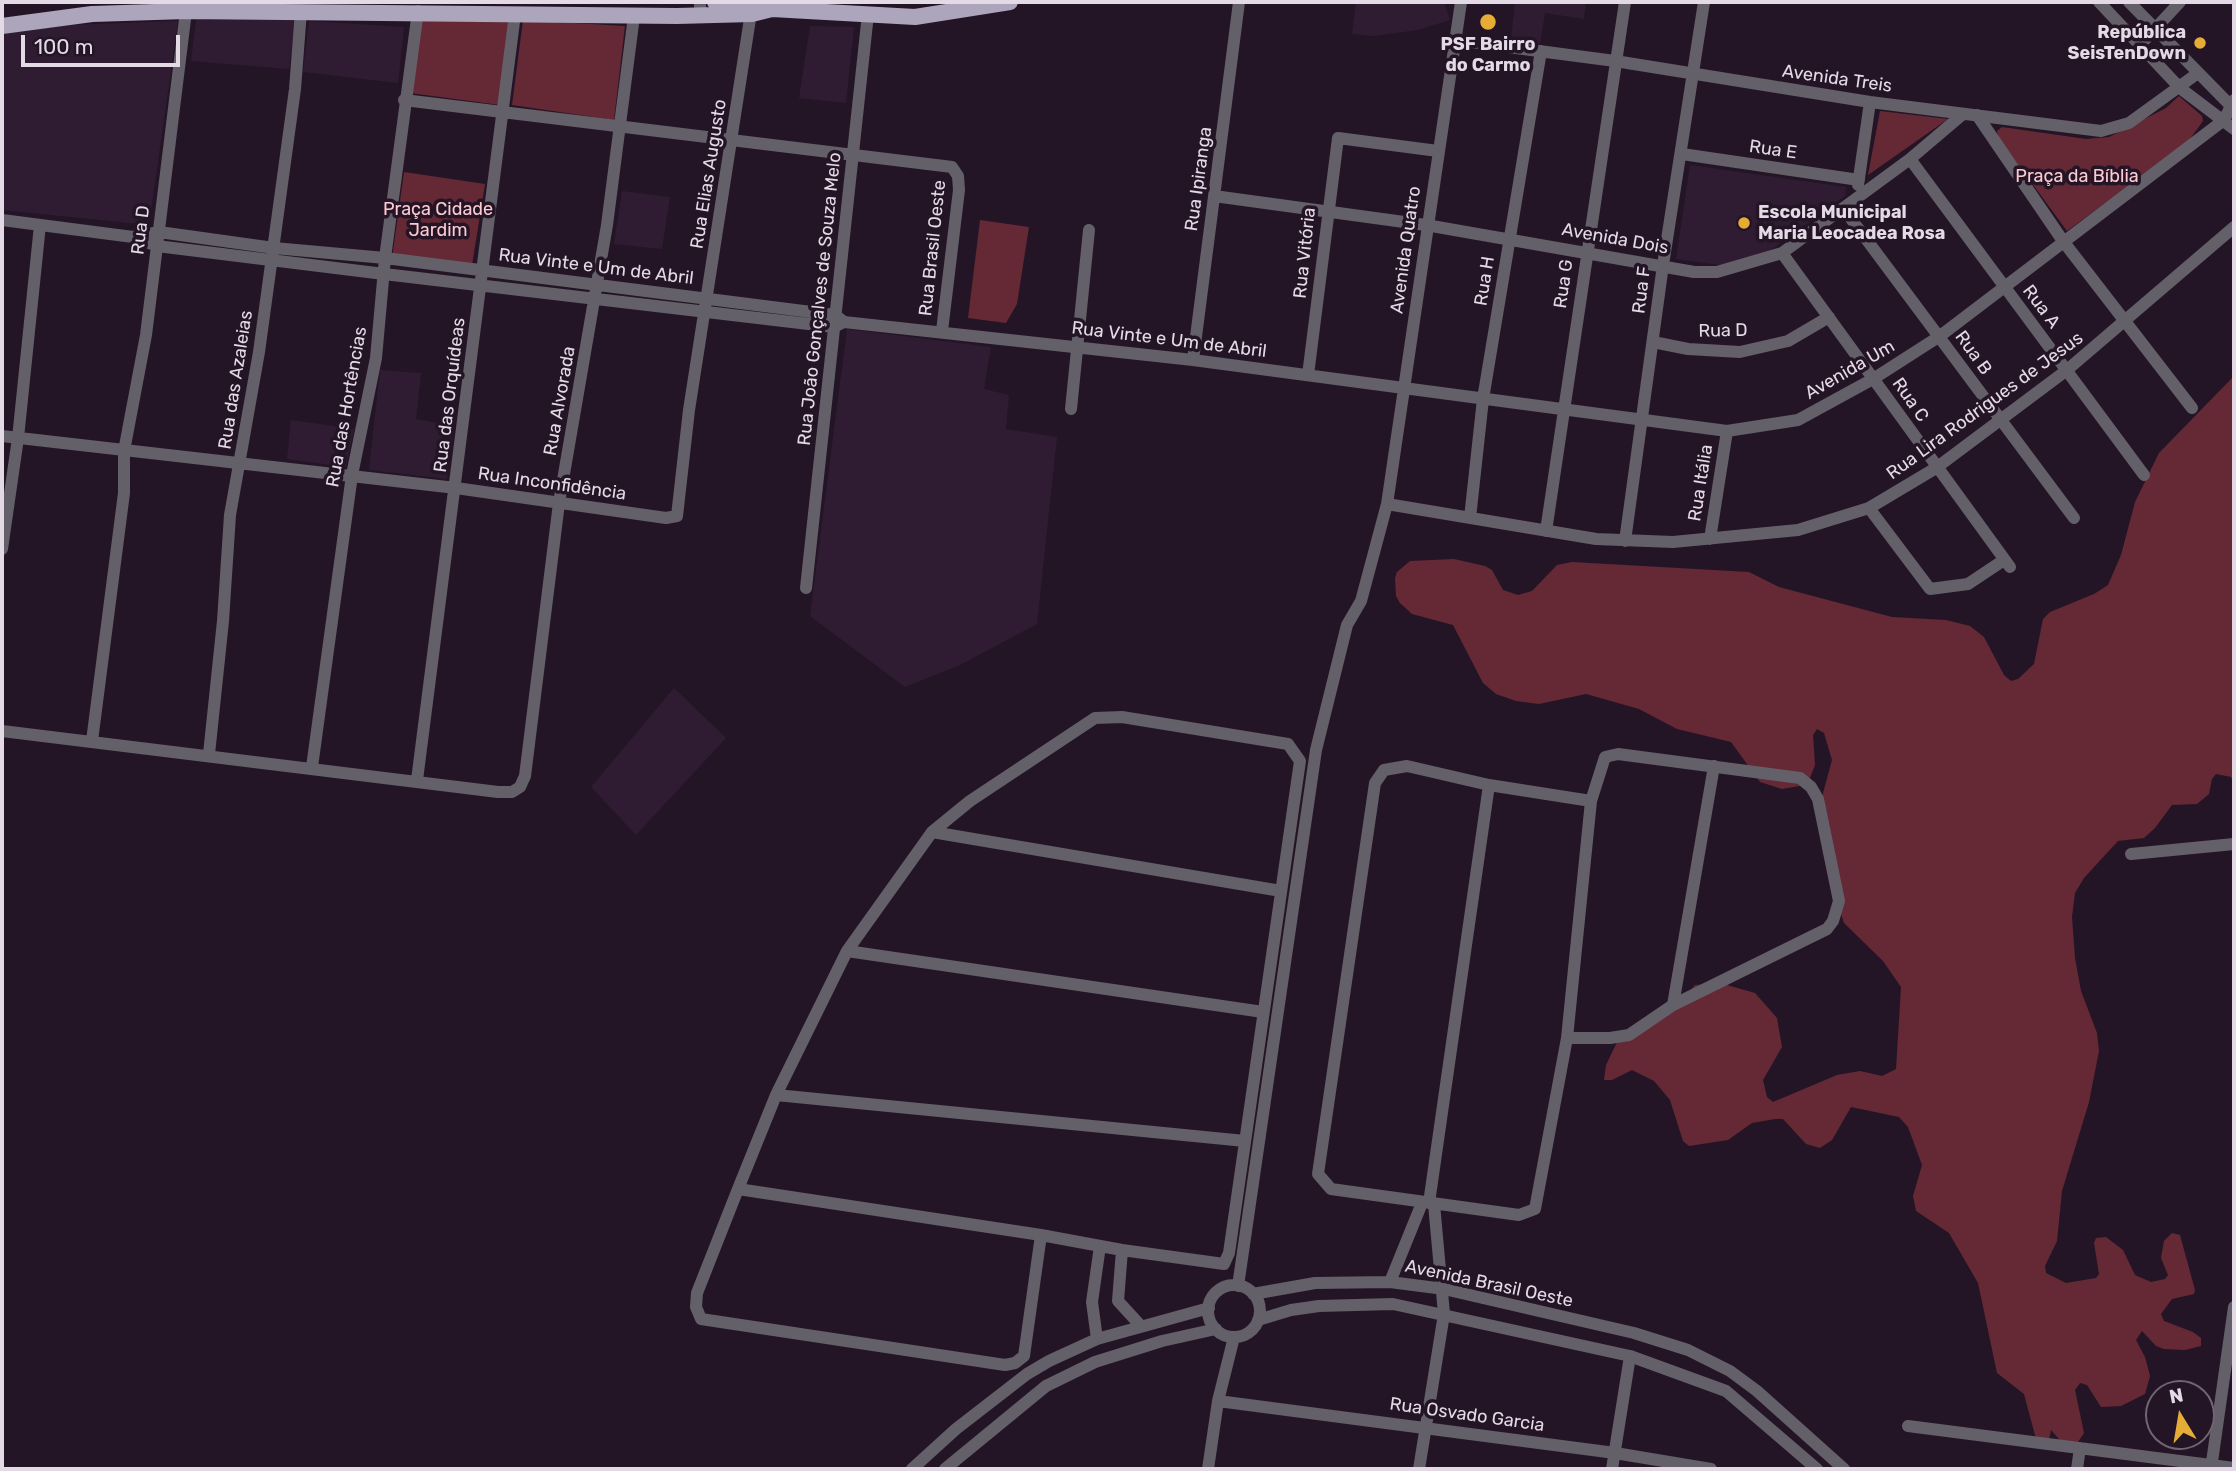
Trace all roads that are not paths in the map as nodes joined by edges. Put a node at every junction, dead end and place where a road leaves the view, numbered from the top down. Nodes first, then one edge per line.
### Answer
1 (715, 2) edge
2 (1010, 2) edge
3 (1239, 2) edge
4 (1461, 2) edge
5 (1625, 2) edge
6 (1704, 2) edge
7 (2099, 2) edge
8 (2129, 2) edge
9 (2180, 2) edge
10 (366, 7) edge
11 (700, 8) edge
12 (63, 9) edge
13 (752, 10) junction
14 (301, 11) junction
15 (186, 12) junction
16 (418, 12) junction
17 (869, 14) junction
18 (515, 15) junction
19 (634, 16) junction
20 (2, 26) edge
21 (2157, 28) junction
22 (1455, 40) junction
23 (2140, 45) junction
24 (1541, 51) junction
25 (1615, 61) junction
26 (2198, 73) junction
27 (1694, 75) junction
28 (2180, 88) junction
29 (404, 100) junction
30 (1870, 102) junction
31 (2233, 104) edge
32 (503, 110) junction
33 (1963, 114) junction
34 (1977, 115) junction
35 (621, 125) junction
36 (2229, 125) edge
37 (733, 139) junction
38 (1438, 151) junction
39 (854, 153) junction
40 (1682, 154) junction
41 (1910, 159) junction
42 (1859, 180) junction
43 (1214, 196) junction
44 (1849, 204) junction
45 (1327, 213) junction
46 (2, 220) edge
47 (40, 225) junction
48 (1426, 225) junction
49 (2234, 227) edge
50 (1089, 230) dead end
51 (159, 232) junction
52 (132, 237) junction
53 (1510, 238) junction
54 (2063, 242) junction
55 (157, 246) junction
56 (1587, 252) junction
57 (1782, 253) junction
58 (273, 254) junction
59 (385, 258) junction
60 (1663, 265) junction
61 (483, 271) junction
62 (384, 274) junction
63 (597, 284) junction
64 (481, 286) junction
65 (2003, 286) junction
66 (596, 298) junction
67 (707, 304) junction
68 (1829, 317) junction
69 (2124, 318) junction
70 (837, 321) junction
71 (942, 331) junction
72 (1940, 336) junction
73 (1653, 342) junction
74 (1080, 347) junction
75 (1193, 360) junction
76 (2067, 370) junction
77 (1308, 375) junction
78 (1873, 379) junction
79 (1405, 387) junction
80 (1483, 399) junction
81 (2192, 408) dead end
82 (1071, 409) dead end
83 (1563, 409) junction
84 (2000, 419) junction
85 (1643, 420) junction
86 (1727, 431) junction
87 (2, 436) edge
88 (18, 438) junction
89 (124, 451) junction
90 (240, 463) junction
91 (1936, 468) junction
92 (352, 475) junction
93 (2144, 475) dead end
94 (456, 488) junction
95 (559, 503) junction
96 (1387, 504) junction
97 (1869, 508) junction
98 (677, 514) joint
99 (1470, 518) junction
100 (2074, 518) dead end
101 (1546, 531) junction
102 (1710, 539) junction
103 (1626, 541) junction
104 (2, 549) edge
105 (806, 588) dead end
106 (2, 731) edge
107 (92, 741) junction
108 (209, 754) junction
109 (1714, 766) junction
110 (312, 767) junction
111 (417, 780) junction
112 (1489, 785) junction
113 (1591, 801) junction
114 (932, 832) junction
115 (2234, 844) edge
116 (2131, 854) dead end
117 (1281, 891) junction
118 (847, 951) junction
119 (1673, 1005) junction
120 (1263, 1012) junction
121 (1567, 1038) junction
122 (776, 1094) junction
123 (1245, 1141) junction
124 (738, 1189) junction
125 (1428, 1203) junction
126 (1041, 1235) junction
127 (1101, 1246) junction
128 (1122, 1250) junction
129 (1390, 1282) junction
130 (1238, 1286) junction
131 (1444, 1289) junction
132 (1253, 1294) junction
133 (2234, 1307) edge
134 (1209, 1308) junction
135 (1444, 1314) junction
136 (1258, 1321) junction
137 (1140, 1325) junction
138 (1216, 1329) junction
139 (1234, 1337) junction
140 (1093, 1341) junction
141 (2231, 1352) edge
142 (1630, 1356) junction
143 (1095, 1362) junction
144 (1218, 1401) junction
145 (1908, 1426) dead end
146 (1427, 1427) junction
147 (2080, 1448) junction
148 (1615, 1453) junction
149 (930, 1464) edge
150 (1815, 1467) edge
151 (2211, 1467) edge
152 (2234, 1468) edge
153 (912, 1469) edge
154 (945, 1469) edge
155 (1208, 1469) edge
156 (1419, 1469) edge
157 (1612, 1469) edge
158 (1711, 1469) edge
159 (1844, 1469) edge
160 (2077, 1469) edge

1 - 13 main road
2 - 17 main road
3 - 43 street, Rua Ipiranga
4 - 22 street, Avenida Quatro
5 - 25 street, Rua G
6 - 27 street, Rua F
7 - 23 street
8 - 21 street
9 - 21 street
10 - 14 main road
10 - 16 main road
11 - 13 main road
11 - 19 main road
12 - 15 main road
12 - 20 main road
13 - 17 main road
13 - 37 street, Rua Elias Augusto
14 - 15 main road
14 - 58 street, Rua das Azaleias
15 - 51 street, Rua D
16 - 18 main road
16 - 29 street, Rua das Hortências
17 - 39 street, Rua João Gonçalves de Souza Melo
18 - 19 main road
18 - 32 street, Rua das Orquídeas
19 - 35 street, Rua Alvorada
21 - 23 street
21 - 26 street
22 - 24 street, Avenida Treis
22 - 38 street, Avenida Quatro
23 - 28 street
24 - 25 street, Avenida Treis
24 - 53 street, Rua H
25 - 27 street, Avenida Treis
25 - 56 street, Rua G
26 - 28 street, Avenida Treis
26 - 31 street
27 - 30 street, Avenida Treis
27 - 40 street, Rua F
28 - 34 street, Avenida Treis
28 - 36 street
29 - 32 street
29 - 59 street, Rua das Hortências
30 - 33 street, Avenida Treis
30 - 42 street
31 - 36 street, Avenida Um
32 - 35 street
32 - 61 street, Rua das Orquídeas
33 - 34 street, Avenida Treis
33 - 41 street, Avenida Dois
34 - 54 street
35 - 37 street
35 - 63 street, Rua Alvorada
36 - 54 street, Avenida Um
37 - 39 street
37 - 67 street, Rua Elias Augusto
38 - 45 street, Rua Vitória
38 - 48 street, Avenida Quatro
39 - 70 street, Rua João Gonçalves de Souza Melo
39 - 71 street, Rua Brasil Oeste
40 - 42 street, Rua E
40 - 60 street, Rua F
41 - 44 street, Avenida Dois
41 - 65 street, Rua A
42 - 44 street
43 - 45 street, Avenida Dois
43 - 75 street, Rua Ipiranga
44 - 57 street, Avenida Dois
44 - 72 street, Rua B
45 - 48 street, Avenida Dois
45 - 77 street, Rua Vitória
46 - 47 street, Rua Vinte e Um de Abril
47 - 52 street, Rua Vinte e Um de Abril
47 - 88 street
48 - 53 street, Avenida Dois
48 - 79 street, Avenida Quatro
49 - 69 street, Rua Lira Rodrigues de Jesus
50 - 74 street
51 - 52 street, Rua Vinte e Um de Abril
51 - 55 street, Rua D
51 - 58 street, Rua Vinte e Um de Abril
52 - 55 street, Rua Vinte e Um de Abril
53 - 56 street, Avenida Dois
53 - 80 street, Rua H
54 - 65 street, Avenida Um
54 - 69 street
55 - 58 street, Rua Vinte e Um de Abril
55 - 89 street, Rua D
56 - 60 street, Avenida Dois
56 - 83 street, Rua G
57 - 60 street, Avenida Dois
57 - 68 street, Rua C
58 - 59 street, Rua Vinte e Um de Abril
58 - 62 street, Rua Vinte e Um de Abril
58 - 90 street, Rua das Azaleias
59 - 61 street, Rua Vinte e Um de Abril
59 - 62 street, Rua das Hortências
60 - 73 street, Rua F
61 - 63 street, Rua Vinte e Um de Abril
61 - 64 street, Rua das Orquídeas
62 - 64 street, Rua Vinte e Um de Abril
62 - 92 street, Rua das Hortências
63 - 66 street, Rua Alvorada
63 - 67 street, Rua Vinte e Um de Abril
64 - 66 street, Rua Vinte e Um de Abril
64 - 94 street, Rua das Orquídeas
65 - 72 street, Avenida Um
65 - 76 street, Rua A
66 - 67 street, Rua Vinte e Um de Abril
66 - 95 street, Rua Alvorada
67 - 70 street, Rua Vinte e Um de Abril
67 - 98 street, Rua Elias Augusto
68 - 73 street, Rua D
68 - 78 street, Rua C
69 - 76 street, Rua Lira Rodrigues de Jesus
69 - 81 street
70 - 71 street, Rua Vinte e Um de Abril
70 - 105 street, Rua João Gonçalves de Souza Melo
71 - 74 street, Rua Vinte e Um de Abril
72 - 78 street, Avenida Um
72 - 84 street, Rua B
73 - 85 street, Rua F
74 - 75 street, Rua Vinte e Um de Abril
74 - 82 street
75 - 77 street, Rua Vinte e Um de Abril
76 - 84 street, Rua Lira Rodrigues de Jesus
76 - 93 street, Rua A
77 - 79 street, Rua Vinte e Um de Abril
78 - 86 street, Avenida Um
78 - 91 street, Rua C
79 - 80 street, Avenida Um
79 - 96 street, Avenida Quatro
80 - 83 street, Avenida Um
80 - 99 street, Rua H
83 - 85 street, Avenida Um
83 - 101 street, Rua G
84 - 91 street, Rua Lira Rodrigues de Jesus
84 - 100 street, Rua B
85 - 86 street, Avenida Um
85 - 103 street, Rua F
86 - 102 street, Rua Itália
87 - 88 street, Rua Inconfidência
88 - 89 street, Rua Inconfidência
88 - 104 street
89 - 90 street, Rua Inconfidência
89 - 107 street, Rua D
90 - 92 street, Rua Inconfidência
90 - 108 street, Rua das Azaleias
91 - 97 street, Rua Lira Rodrigues de Jesus
91 - 97 street, Rua C
92 - 94 street, Rua Inconfidência
92 - 110 street, Rua das Hortências
94 - 95 street, Rua Inconfidência
94 - 111 street, Rua das Orquídeas
95 - 98 street, Rua Inconfidência
95 - 111 street, Rua Alvorada
96 - 99 street, Rua Lira Rodrigues de Jesus
96 - 130 street, Avenida Quatro
97 - 102 street, Rua Lira Rodrigues de Jesus
99 - 101 street, Rua Lira Rodrigues de Jesus
101 - 103 street, Rua Lira Rodrigues de Jesus
102 - 103 street, Rua Lira Rodrigues de Jesus
106 - 107 street
107 - 108 street
108 - 110 street
109 - 113 street
109 - 119 street
109 - 119 street
110 - 111 street
112 - 113 street
112 - 125 street
112 - 125 street
113 - 121 street
114 - 117 street
114 - 117 street
114 - 118 street
115 - 116 street
117 - 120 street
118 - 120 street
118 - 122 street
119 - 121 street
120 - 123 street
121 - 125 street
122 - 123 street
122 - 124 street
123 - 128 street
124 - 126 street
124 - 126 street
125 - 129 street
125 - 131 street
126 - 127 street
127 - 128 street
127 - 140 street
128 - 137 street
129 - 131 street, Avenida Brasil Oeste
129 - 132 street, Avenida Brasil Oeste
130 - 132 street
130 - 134 street
131 - 135 street
131 - 159 street, Avenida Brasil Oeste
132 - 136 street
133 - 141 street
134 - 137 street
134 - 138 street
135 - 136 street
135 - 142 street
135 - 146 street
136 - 139 street
137 - 140 street
138 - 139 street
138 - 143 street
139 - 144 street
140 - 143 street
140 - 149 street
141 - 151 street
142 - 148 street
142 - 150 street
143 - 154 street
144 - 146 street, Rua Osvado Garcia
144 - 155 street
145 - 147 street
146 - 148 street, Rua Osvado Garcia
146 - 156 street
147 - 151 street
147 - 160 street
148 - 157 street
148 - 158 street, Rua Osvado Garcia
149 - 153 street
151 - 152 street

